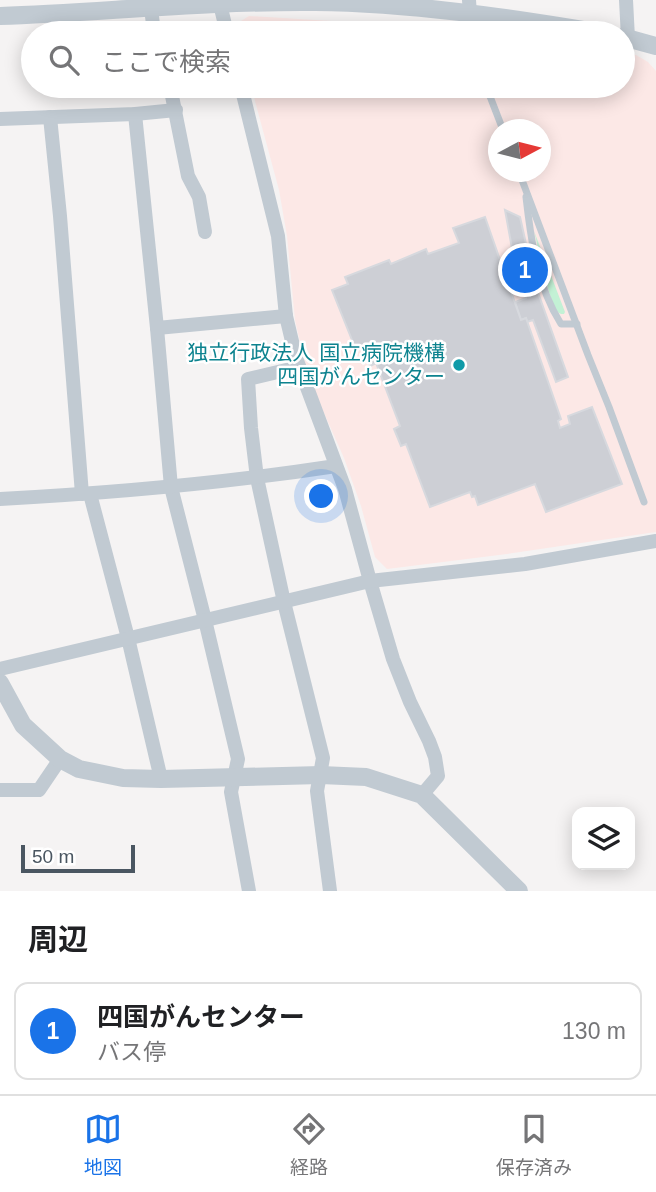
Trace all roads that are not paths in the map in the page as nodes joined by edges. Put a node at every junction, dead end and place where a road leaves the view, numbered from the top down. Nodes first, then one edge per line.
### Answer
1 (626, 0) edge
2 (220, 2) edge
3 (469, 7) edge
4 (151, 8) junction
5 (0, 16) edge
6 (153, 21) edge
7 (224, 21) edge
8 (527, 21) edge
9 (625, 21) edge
10 (635, 40) edge
11 (656, 46) edge
12 (173, 98) edge
13 (244, 98) edge
14 (491, 98) edge
15 (176, 110) junction
16 (135, 114) junction
17 (50, 117) junction
18 (499, 119) edge
19 (0, 120) edge
20 (523, 182) edge
21 (525, 186) junction
22 (205, 232) dead end
23 (286, 316) junction
24 (577, 324) junction
25 (157, 328) junction
26 (299, 367) junction
27 (336, 466) junction
28 (257, 478) junction
29 (171, 487) junction
30 (86, 494) junction
31 (0, 499) edge
32 (643, 502) dead end
33 (656, 541) edge
34 (370, 580) junction
35 (284, 602) junction
36 (205, 620) junction
37 (128, 638) junction
38 (0, 669) edge
39 (0, 683) edge
40 (60, 759) junction
41 (321, 775) junction
42 (235, 777) junction
43 (161, 779) junction
44 (0, 790) edge
45 (422, 795) junction
46 (248, 891) edge
47 (330, 891) edge
48 (519, 891) edge

1 - 9 street
2 - 3 street
2 - 4 street
2 - 7 street
3 - 8 street
4 - 5 street
4 - 6 street
10 - 11 street
12 - 15 street
13 - 23 street
14 - 18 lane
15 - 16 street
15 - 22 street
16 - 17 street
16 - 25 street
17 - 19 street
17 - 30 street
20 - 21 lane
21 - 24 lane
21 - 24 lane
23 - 25 street
23 - 26 street
24 - 32 lane
25 - 29 street
26 - 27 street
26 - 28 street
27 - 28 street
27 - 34 street
28 - 29 street
28 - 35 street
29 - 30 street
29 - 36 street
30 - 31 street
30 - 37 street
33 - 34 street
34 - 35 street
34 - 45 street
35 - 36 street
35 - 41 street
36 - 37 street
36 - 42 street
37 - 38 street
37 - 43 street
39 - 40 street
40 - 43 street
40 - 44 street
41 - 42 street
41 - 45 street
41 - 47 street
42 - 43 street
42 - 46 street
45 - 48 street

